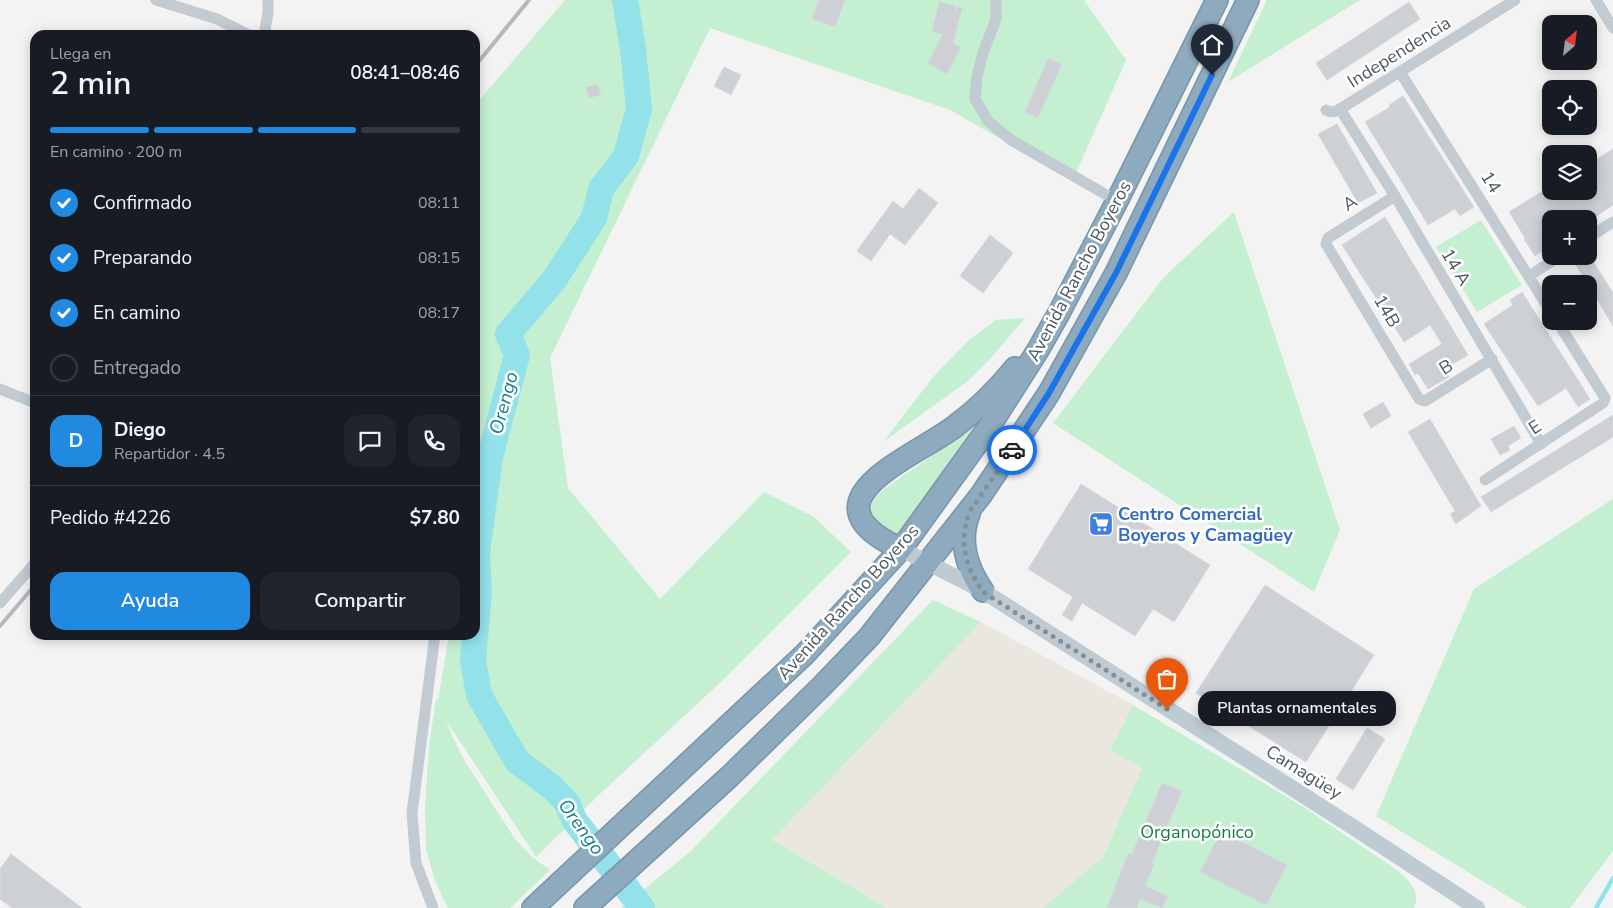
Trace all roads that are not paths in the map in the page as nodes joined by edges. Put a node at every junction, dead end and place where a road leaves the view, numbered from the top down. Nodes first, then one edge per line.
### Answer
1 (156, 0) edge
2 (268, 0) edge
3 (996, 0) edge
4 (1217, 0) edge
5 (1248, 0) edge
6 (1516, 0) edge
7 (1596, 0) edge
8 (1613, 28) edge
9 (238, 30) edge
10 (265, 30) edge
11 (1400, 72) junction
12 (1340, 109) junction
13 (1326, 110) dead end
14 (1394, 196) junction
15 (1117, 201) junction
16 (1613, 222) edge
17 (1597, 233) edge
18 (1326, 241) joint
19 (1546, 265) edge
20 (1530, 276) junction
21 (1542, 297) edge
22 (1059, 313) junction
23 (1562, 330) edge
24 (1492, 359) junction
25 (0, 389) edge
26 (1419, 399) joint
27 (30, 401) edge
28 (1541, 444) junction
29 (1485, 480) dead end
30 (981, 496) junction
31 (901, 549) junction
32 (928, 563) junction
33 (30, 569) edge
34 (983, 592) junction
35 (0, 603) edge
36 (434, 640) edge
37 (433, 908) edge
38 (533, 908) edge
39 (585, 908) edge
40 (1477, 908) edge

1 - 9 street
2 - 10 street
3 - 15 street
4 - 15 highway, Avenida Rancho Boyeros
5 - 30 highway, Avenida Rancho Boyeros
6 - 11 street, Independencia
7 - 8 street
11 - 12 street, Independencia
11 - 20 street, 14
12 - 13 street, Independencia
12 - 14 street, 14 A
14 - 18 street, A
14 - 24 street, 14 A
15 - 22 highway, Avenida Rancho Boyeros
16 - 17 street
18 - 26 street, 14B
19 - 20 street
20 - 21 street, 14
22 - 31 highway, Avenida Rancho Boyeros
22 - 31 highway
23 - 28 street, E
24 - 26 street, B
24 - 28 street, 14 A
25 - 27 street
28 - 29 street, E
30 - 32 highway, Avenida Rancho Boyeros
30 - 34 highway
31 - 32 main road, Camagüey
31 - 38 highway, Avenida Rancho Boyeros
32 - 34 main road, Camagüey
32 - 39 highway, Avenida Rancho Boyeros
33 - 35 street
34 - 40 main road, Camagüey
36 - 37 street

